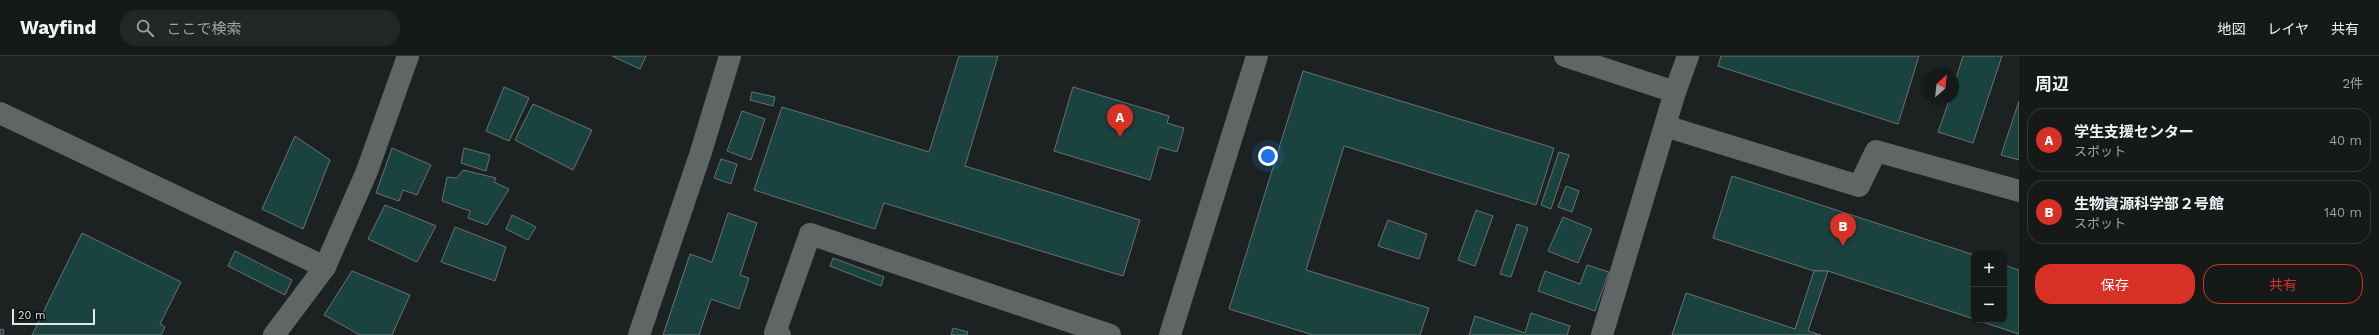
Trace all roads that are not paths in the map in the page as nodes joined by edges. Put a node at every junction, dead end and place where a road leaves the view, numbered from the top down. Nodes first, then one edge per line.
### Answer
1 (408, 56) edge
2 (730, 56) edge
3 (1257, 56) edge
4 (1688, 56) edge
5 (1579, 58) edge
6 (1675, 92) junction
7 (0, 113) edge
8 (1665, 126) junction
9 (2019, 191) edge
10 (325, 267) junction
11 (274, 335) edge
12 (639, 335) edge
13 (780, 335) edge
14 (1110, 335) edge
15 (1170, 335) edge
16 (1602, 335) edge

1 - 10 street
2 - 12 street
3 - 15 street
4 - 6 street
5 - 6 street
6 - 8 street
7 - 10 street
8 - 9 street
8 - 16 street
10 - 11 street
13 - 14 street

